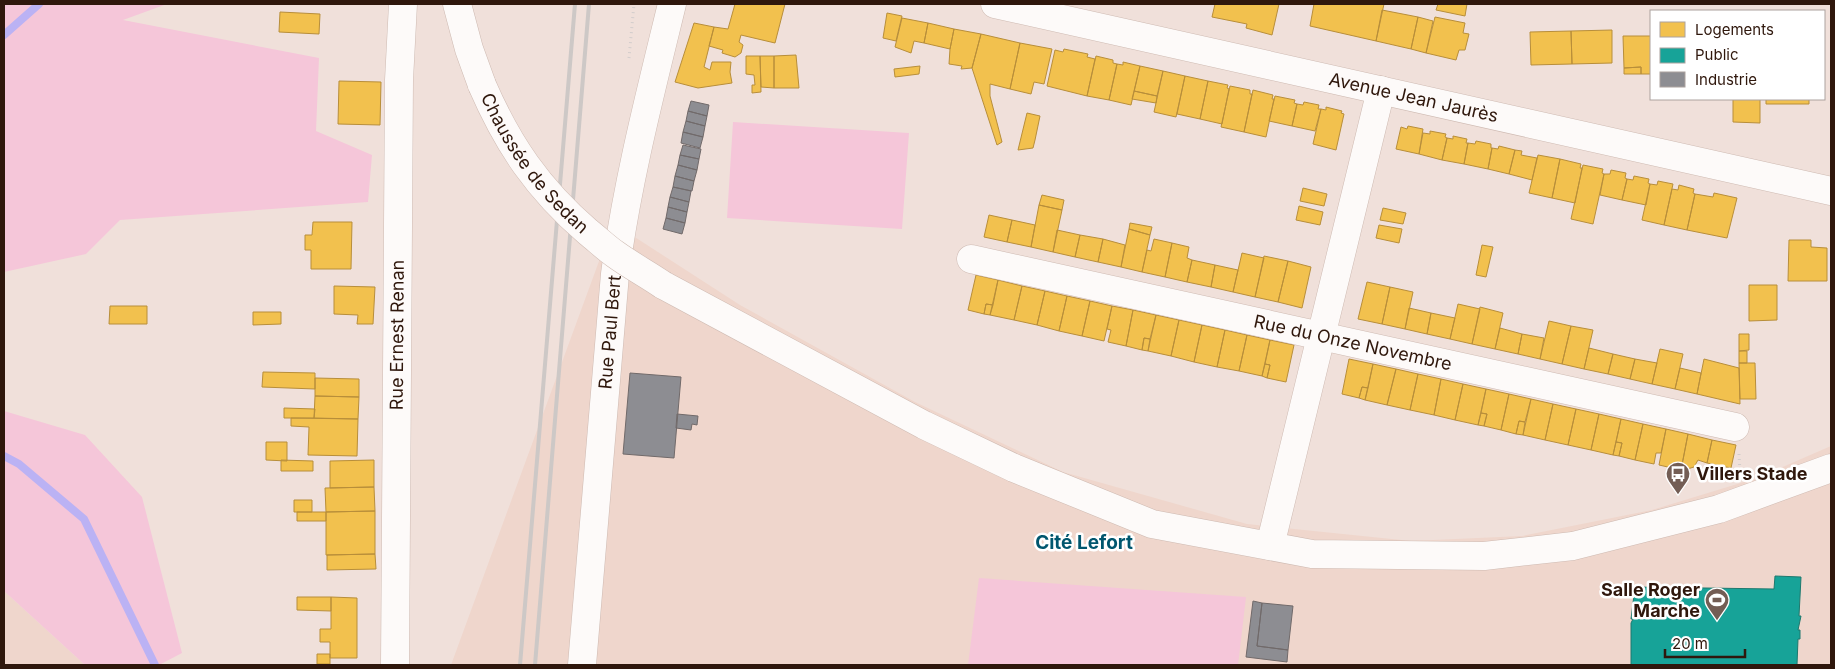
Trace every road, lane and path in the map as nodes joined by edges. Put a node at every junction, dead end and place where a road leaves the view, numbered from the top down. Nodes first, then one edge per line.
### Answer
1 (402, 4) edge
2 (457, 4) edge
3 (634, 4) edge
4 (672, 4) edge
5 (995, 4) edge
6 (628, 66) dead end
7 (1382, 90) junction
8 (1831, 190) edge
9 (971, 259) dead end
10 (1321, 336) junction
11 (1735, 427) joint
12 (1831, 468) edge
13 (1742, 501) junction
14 (1270, 546) junction
15 (395, 665) edge
16 (582, 665) edge

1 - 15 street, Rue Ernest Renan
2 - 14 street, Chaussée de Sedan, bridge
3 - 6 path
4 - 16 street, Rue Paul Bert
5 - 7 street, Avenue Jean Jaurès
7 - 8 street, Avenue Jean Jaurès
7 - 10 street
9 - 10 street, Rue du Onze Novembre
10 - 11 street, Rue du Onze Novembre
10 - 14 street
11 - 13 path
12 - 13 street, Chaussée de Sedan
13 - 14 street, Chaussée de Sedan

